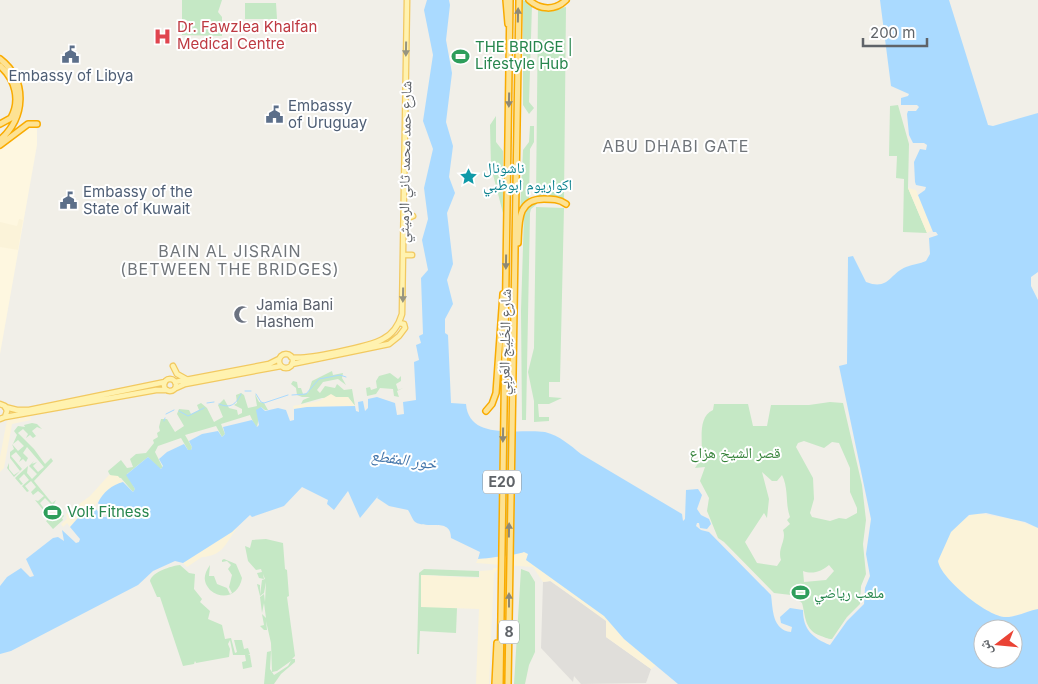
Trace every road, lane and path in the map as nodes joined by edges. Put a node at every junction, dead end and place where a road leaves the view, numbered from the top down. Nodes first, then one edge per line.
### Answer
1 (406, 0) edge
2 (506, 0) edge
3 (510, 0) edge
4 (519, 0) edge
5 (529, 0) edge
6 (566, 0) edge
7 (510, 31) junction
8 (1, 64) edge
9 (0, 124) edge
10 (36, 124) dead end
11 (0, 140) edge
12 (0, 145) edge
13 (566, 204) dead end
14 (404, 215) junction
15 (413, 216) dead end
16 (404, 255) junction
17 (412, 255) dead end
18 (514, 265) junction
19 (506, 284) junction
20 (399, 323) junction
21 (291, 357) junction
22 (279, 359) junction
23 (292, 364) junction
24 (173, 366) dead end
25 (281, 366) junction
26 (188, 380) junction
27 (165, 382) junction
28 (175, 382) junction
29 (176, 388) junction
30 (167, 390) junction
31 (0, 404) edge
32 (6, 407) junction
33 (486, 410) dead end
34 (2, 418) edge
35 (500, 578) joint
36 (509, 579) joint
37 (501, 616) junction
38 (495, 684) edge
39 (500, 684) edge
40 (508, 684) edge

1 -> 14 main road, شارع حمد محمد ثاني الرميثي
2 - 7 highway
3 - 7 highway, شارع الخَلِيج العَربِي / E20
18 -> 4 highway, شارع الخَلِيج العَربِي / E20
5 - 6 highway
7 -> 19 highway, شارع الخَلِيج العَربِي / E20
8 - 9 highway
8 - 11 highway
10 - 12 highway
13 - 18 highway
14 - 15 main road
14 - 16 main road, شارع حمد محمد ثاني الرميثي
16 - 17 main road
16 -> 20 main road, شارع حمد محمد ثاني الرميثي
36 -> 18 highway, شارع الخَلِيج العَربِي / E20
19 - 33 highway
19 -> 35 highway, شارع الخَلِيج العَربِي / E20
20 - 21 main road
20 - 23 main road, شارع حمد محمد ثاني الرميثي
21 - 22 main road
21 - 23 main road
22 - 25 main road
22 - 26 main road
23 - 25 main road
24 - 26 main road
25 - 29 main road
26 - 28 main road
27 - 28 main road
27 - 30 main road
27 - 32 main road
28 - 29 main road
29 - 30 main road
30 - 34 main road
31 - 32 main road
32 - 34 main road
35 - 37 highway, شارع الخَلِيج العَربِي / 8
40 -> 36 highway, شارع الخَلِيج العَربِي / 8
37 - 38 highway
37 - 39 highway, شارع الخَلِيج العَربِي / 8

